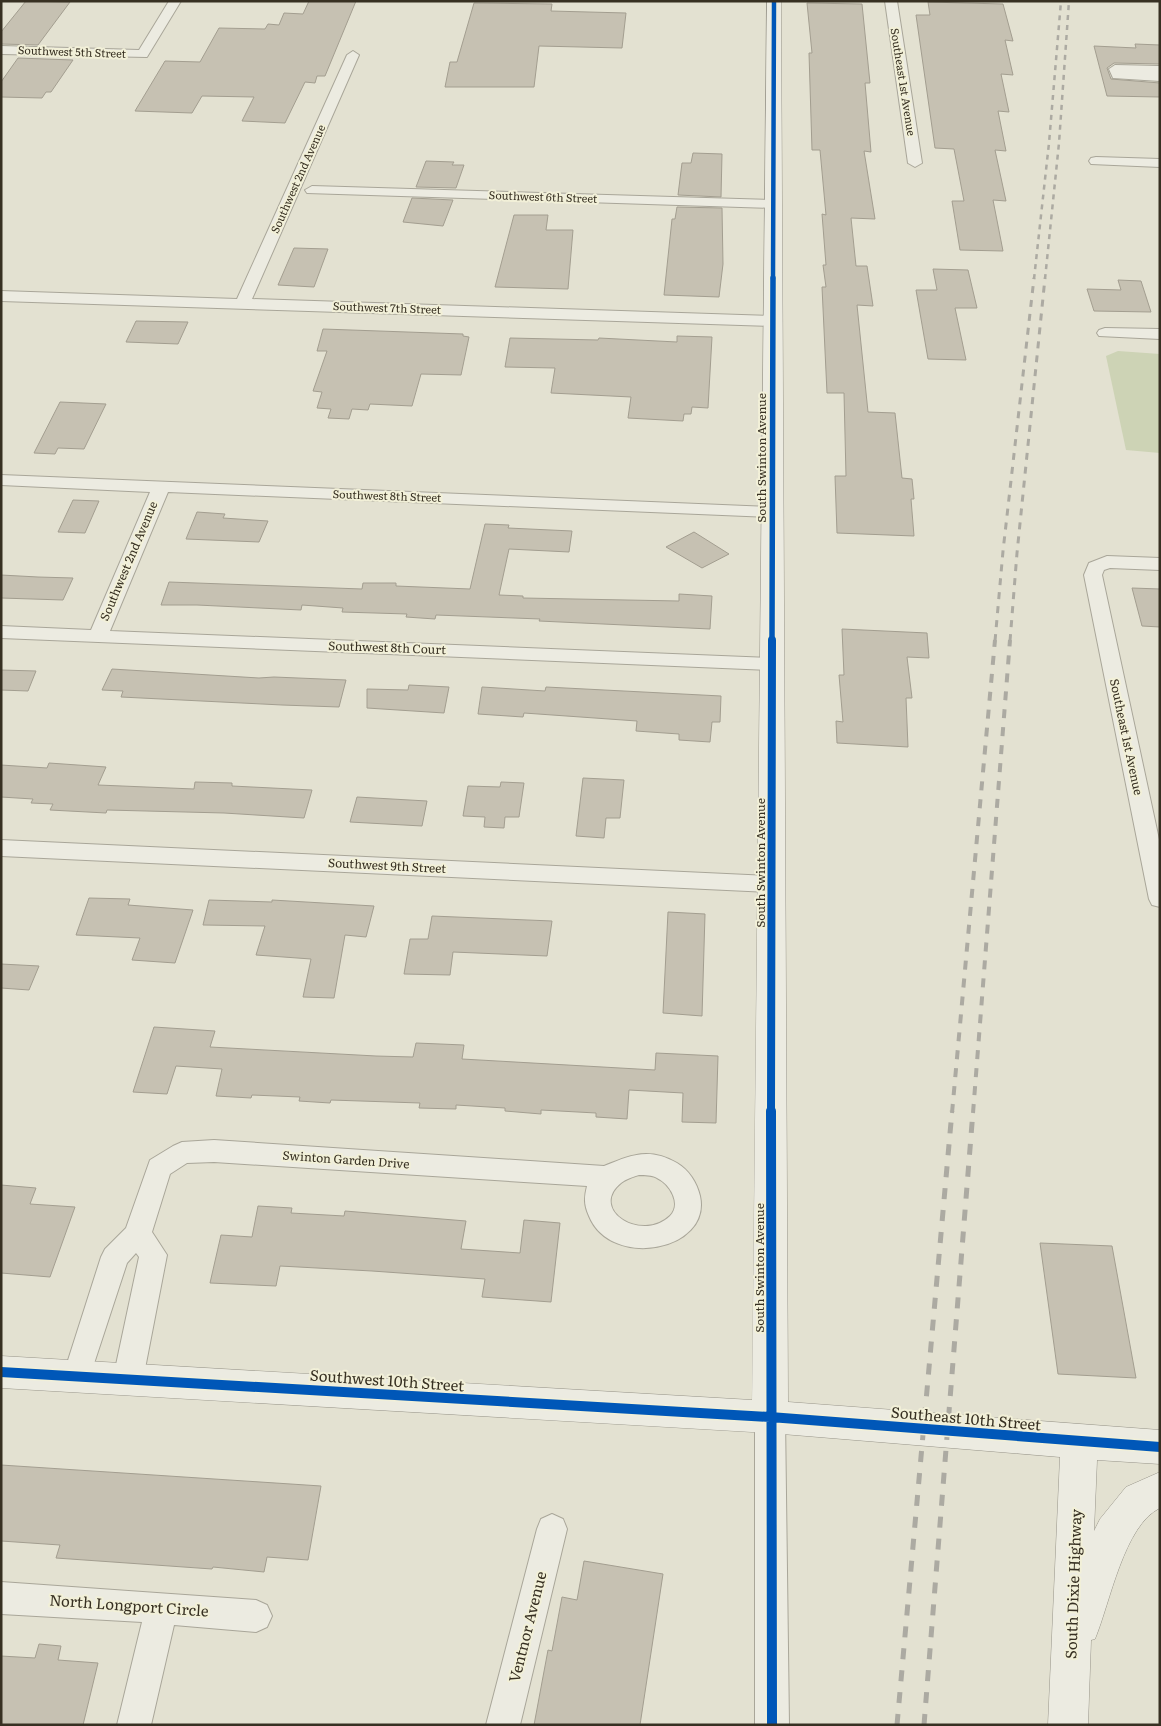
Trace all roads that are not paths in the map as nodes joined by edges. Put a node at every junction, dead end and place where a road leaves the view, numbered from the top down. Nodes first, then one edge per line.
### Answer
1 (175, 1) edge
2 (774, 1) edge
3 (891, 1) edge
4 (1, 50) edge
5 (353, 55) dead end
6 (1160, 70) edge
7 (1160, 77) edge
8 (1096, 161) dead end
9 (1160, 162) edge
10 (915, 163) dead end
11 (312, 190) dead end
12 (774, 204) junction
13 (1, 296) edge
14 (242, 304) junction
15 (774, 321) junction
16 (1106, 333) dead end
17 (1160, 334) edge
18 (1, 480) edge
19 (161, 487) junction
20 (773, 512) junction
21 (1160, 564) edge
22 (1, 632) edge
23 (98, 636) junction
24 (773, 664) junction
25 (1, 848) edge
26 (772, 884) junction
27 (1160, 899) edge
28 (607, 1177) dead end
29 (138, 1234) junction
30 (1, 1372) edge
31 (77, 1376) junction
32 (128, 1379) junction
33 (770, 1417) junction
34 (1079, 1442) junction
35 (1160, 1447) edge
36 (1160, 1489) edge
37 (552, 1530) dead end
38 (1, 1598) edge
39 (162, 1608) junction
40 (256, 1616) dead end
41 (1071, 1653) junction
42 (134, 1725) edge
43 (503, 1725) edge
44 (772, 1725) edge
45 (1068, 1725) edge

1 - 4 street, Southwest 5th Street
2 - 12 street, South Swinton Avenue
3 - 10 street, Southeast 1st Avenue
5 - 14 street, Southwest 2nd Avenue
6 - 7 street
8 - 9 street
11 - 12 street, Southwest 6th Street
12 - 15 street, South Swinton Avenue
13 - 14 street, Southwest 7th Street
14 - 15 street, Southwest 7th Street
15 - 20 street, South Swinton Avenue
16 - 17 street
18 - 19 street, Southwest 8th Street
19 - 20 street, Southwest 8th Street
19 - 23 street, Southwest 2nd Avenue
20 - 24 street, South Swinton Avenue
21 - 27 street, Southeast 1st Avenue
22 - 23 street, Southwest 8th Court
23 - 24 street, Southwest 8th Court
24 - 26 street, South Swinton Avenue
25 - 26 street, Southwest 9th Street
26 - 33 street, South Swinton Avenue
28 - 29 street, Swinton Garden Drive
29 - 31 street, Swinton Garden Drive
29 - 32 street
30 - 31 street, Southwest 10th Street
31 - 32 street, Southwest 10th Street
32 - 33 street, Southwest 10th Street
33 - 34 street, Southeast 10th Street
33 - 44 street, South Swinton Avenue
34 - 35 street, Southeast 10th Street
34 - 41 street, South Dixie Highway
36 - 41 street
37 - 43 street, Ventnor Avenue
38 - 39 street, North Longport Circle
39 - 40 street, North Longport Circle
39 - 42 street
41 - 45 street, South Dixie Highway

